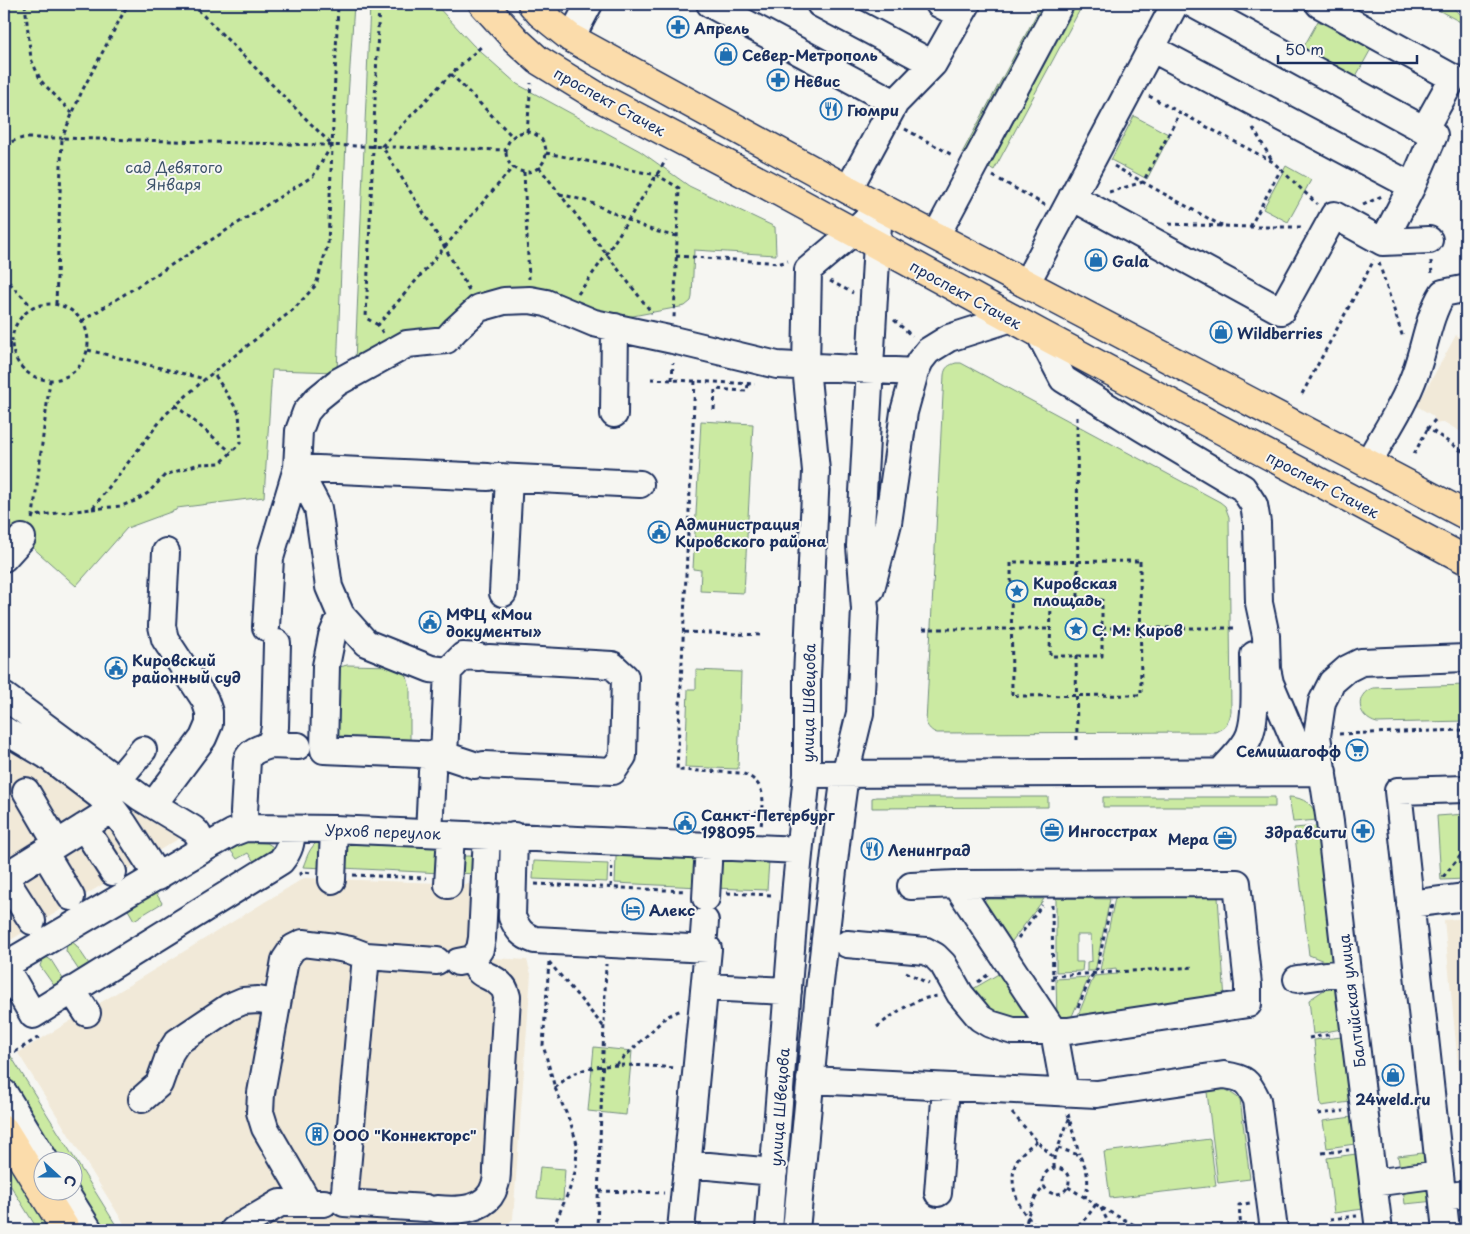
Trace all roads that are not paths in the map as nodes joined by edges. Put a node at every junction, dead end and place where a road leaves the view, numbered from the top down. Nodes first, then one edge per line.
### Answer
1 (483, 4) edge
2 (532, 4) edge
3 (589, 4) edge
4 (710, 4) edge
5 (820, 4) edge
6 (1060, 4) edge
7 (1175, 4) edge
8 (1193, 4) edge
9 (1318, 4) edge
10 (955, 8) edge
11 (571, 38) junction
12 (1151, 48) junction
13 (933, 64) junction
14 (891, 111) junction
15 (1424, 130) junction
16 (1412, 186) junction
17 (848, 190) junction
18 (1072, 204) junction
19 (880, 207) junction
20 (936, 236) junction
21 (865, 239) junction
22 (1429, 240) dead end
23 (1380, 251) junction
24 (1026, 284) junction
25 (1466, 288) edge
26 (1012, 318) junction
27 (615, 327) junction
28 (1039, 333) junction
29 (806, 367) junction
30 (870, 370) junction
31 (915, 372) junction
32 (614, 414) dead end
33 (1368, 463) junction
34 (298, 468) junction
35 (498, 477) junction
36 (640, 484) dead end
37 (1466, 515) edge
38 (27, 527) road end
39 (166, 552) dead end
40 (4, 558) edge
41 (1466, 560) edge
42 (503, 593) dead end
43 (1259, 603) junction
44 (865, 609) junction
45 (341, 615) junction
46 (1466, 658) edge
47 (448, 671) junction
48 (4, 696) edge
49 (4, 730) edge
50 (269, 745) junction
51 (298, 746) dead end
52 (143, 750) dead end
53 (438, 763) junction
54 (1221, 772) junction
55 (1323, 772) junction
56 (807, 774) junction
57 (845, 775) junction
58 (118, 780) junction
59 (1466, 789) edge
60 (26, 791) dead end
61 (153, 805) junction
62 (113, 809) junction
63 (84, 827) junction
64 (246, 828) junction
65 (292, 829) junction
66 (334, 829) junction
67 (440, 833) junction
68 (487, 835) junction
69 (514, 836) junction
70 (709, 846) junction
71 (51, 848) junction
72 (205, 848) junction
73 (799, 850) junction
74 (113, 872) dead end
75 (158, 876) junction
76 (333, 877) road end
77 (448, 882) road end
78 (956, 884) junction
79 (911, 886) dead end
80 (71, 897) dead end
81 (1466, 897) edge
82 (1410, 904) junction
83 (32, 921) dead end
84 (847, 944) dead end
85 (703, 948) junction
86 (366, 956) junction
87 (453, 960) junction
88 (4, 966) edge
89 (1347, 972) junction
90 (1297, 978) dead end
91 (72, 990) junction
92 (788, 991) junction
93 (704, 993) junction
94 (277, 1003) junction
95 (86, 1013) dead end
96 (1061, 1032) junction
97 (810, 1080) junction
98 (946, 1087) junction
99 (1065, 1093) junction
100 (5, 1096) edge
101 (142, 1099) dead end
102 (4, 1130) edge
103 (40, 1152) edge
104 (688, 1164) junction
105 (774, 1172) junction
106 (1374, 1183) junction
107 (1450, 1188) edge
108 (938, 1193) dead end
109 (71, 1202) edge
110 (308, 1202) junction
111 (344, 1204) junction
112 (444, 1215) edge
113 (66, 1230) edge
114 (89, 1230) edge
115 (234, 1230) edge
116 (681, 1230) edge
117 (769, 1230) edge
118 (796, 1230) edge
119 (1274, 1230) edge
120 (1379, 1230) edge
121 (1446, 1230) edge

1 - 21 main road, проспект Стачек
2 - 11 main road
3 - 11 street
4 - 14 street
5 - 13 street
6 - 20 street
7 - 12 street
8 - 15 street
9 - 15 street
10 - 13 street
11 - 17 main road
12 - 16 street
12 - 18 street
13 - 14 street
14 - 17 street
15 - 16 street
16 - 23 street
17 - 19 main road
18 - 23 street
18 - 24 street
19 - 20 main road
19 - 21 street
20 - 24 main road
21 - 26 main road, проспект Стачек
21 - 29 street, улица Швецова
21 - 30 street
22 - 23 street
24 - 33 main road
25 - 33 street
26 - 28 main road, проспект Стачек
26 - 31 street
27 - 29 street
27 - 32 street
27 - 34 street
28 - 41 main road, проспект Стачек
28 - 43 street
29 - 30 street
29 - 56 street, улица Швецова
30 - 31 street
30 - 44 street
31 - 44 street
33 - 37 main road
34 - 35 street
34 - 45 street
34 - 50 street
35 - 36 street
35 - 42 street
38 - 40 street
39 - 61 street
43 - 54 street
43 - 55 street
44 - 57 street
45 - 47 street
45 - 53 street
46 - 55 street, Балтийская улица
47 - 53 street
47 - 53 street
48 - 58 street
49 - 62 street
50 - 51 street
50 - 64 street
52 - 58 street
53 - 67 street
54 - 55 street
54 - 57 street
55 - 89 street, Балтийская улица
56 - 57 street
56 - 73 street, улица Швецова
57 - 97 street, улица Швецова
58 - 61 street
59 - 82 street
60 - 71 street
61 - 72 street
62 - 63 street
62 - 75 street
63 - 71 street
63 - 74 street
64 - 65 street, Урхов переулок
64 - 72 street, Урхов переулок
65 - 66 street, Урхов переулок
65 - 91 street
66 - 67 street, Урхов переулок
66 - 76 street
67 - 68 street, Урхов переулок
67 - 77 street
68 - 69 street, Урхов переулок
68 - 87 street
69 - 70 street, Урхов переулок
69 - 85 street
70 - 73 street, Урхов переулок
70 - 85 street
71 - 80 street
71 - 83 street
72 - 75 street, Урхов переулок
73 - 92 street, улица Швецова
75 - 88 street, Урхов переулок
78 - 79 street
78 - 96 street
78 - 96 street
81 - 82 street
82 - 107 street
84 - 96 street
85 - 93 street
86 - 87 street
86 - 94 street
86 - 111 street
87 - 112 street
88 - 91 street
89 - 90 street
89 - 106 street, Балтийская улица
91 - 95 street
92 - 93 street
92 - 105 street, улица Швецова
93 - 104 street
94 - 101 street
94 - 110 street
96 - 99 street
97 - 98 street
97 - 118 street, улица Швецова
98 - 99 street
98 - 108 street
99 - 119 street
100 - 103 street
102 - 113 main road
104 - 105 street
104 - 116 street
105 - 117 street, улица Швецова
106 - 107 street
106 - 120 street, Балтийская улица
107 - 121 street
109 - 114 street
110 - 111 street
110 - 115 street
111 - 112 street

